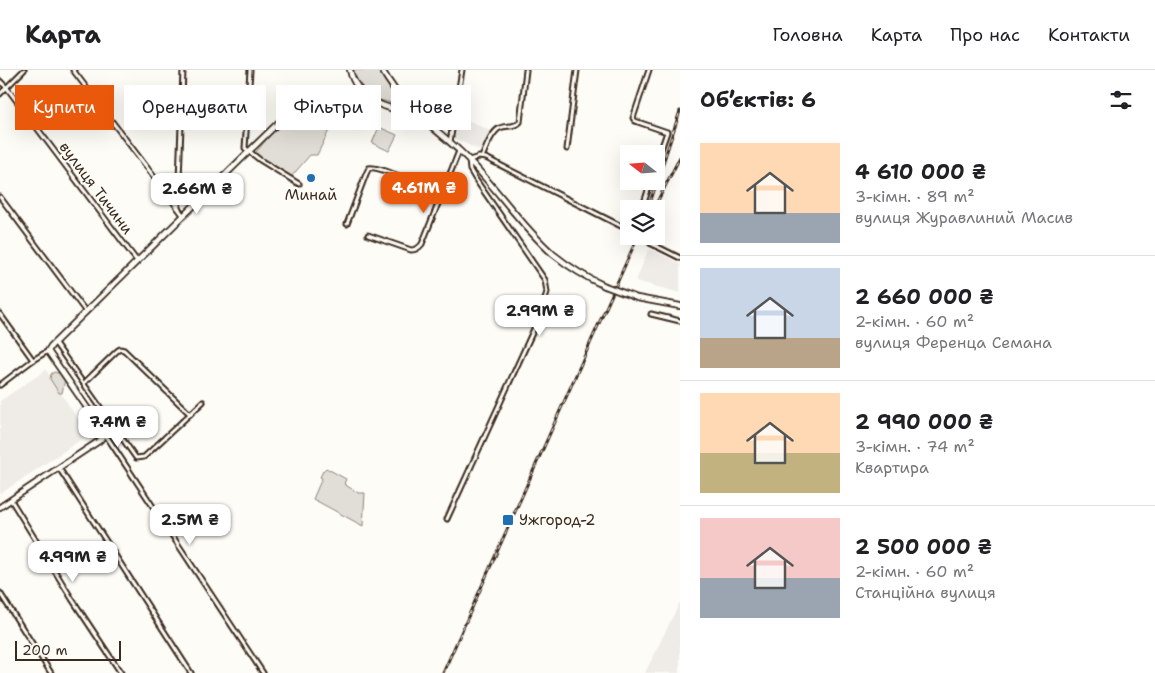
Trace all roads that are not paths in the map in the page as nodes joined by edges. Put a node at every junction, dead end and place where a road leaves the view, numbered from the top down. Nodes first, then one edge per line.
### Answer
1 (24, 70) edge
2 (73, 70) edge
3 (183, 70) edge
4 (250, 70) edge
5 (350, 70) edge
6 (382, 70) edge
7 (462, 70) edge
8 (526, 70) edge
9 (577, 70) edge
10 (649, 70) edge
11 (0, 81) edge
12 (355, 85) edge
13 (392, 85) edge
14 (7, 88) junction
15 (0, 94) edge
16 (276, 126) edge
17 (435, 130) edge
18 (450, 143) junction
19 (663, 145) edge
20 (567, 149) dead end
21 (249, 151) junction
22 (460, 151) junction
23 (482, 157) junction
24 (469, 160) junction
25 (299, 184) dead end
26 (441, 196) junction
27 (0, 197) edge
28 (178, 209) junction
29 (183, 215) junction
30 (347, 224) dead end
31 (620, 226) edge
32 (368, 236) dead end
33 (654, 245) edge
34 (680, 258) edge
35 (136, 261) junction
36 (680, 306) edge
37 (86, 312) junction
38 (0, 314) edge
39 (651, 314) dead end
40 (680, 321) edge
41 (54, 342) junction
42 (48, 351) junction
43 (33, 360) junction
44 (84, 383) junction
45 (0, 385) edge
46 (203, 402) dead end
47 (190, 414) junction
48 (103, 436) junction
49 (59, 468) junction
50 (11, 500) junction
51 (0, 507) edge
52 (448, 519) dead end
53 (0, 593) edge
54 (52, 673) edge
55 (121, 673) edge
56 (191, 673) edge
57 (263, 673) edge

1 - 14 street
2 - 28 street
3 - 28 street
4 - 21 street
5 - 12 street
6 - 13 street
7 - 18 street
8 - 23 street
9 - 20 street
10 - 19 street
11 - 14 street, вулиця Тичини
14 - 15 street
14 - 35 street, вулиця Тичини
16 - 21 street
17 - 18 street
18 - 22 street
21 - 25 street
21 - 29 street
22 - 24 street
22 - 26 street
23 - 24 street
23 - 31 street
24 - 36 street, bridge
24 - 52 street
26 - 30 street
26 - 32 street
27 - 37 street
28 - 29 street
29 - 35 street
33 - 34 street
35 - 37 street
37 - 41 street
38 - 43 street
39 - 40 street
41 - 42 street
41 - 44 street
42 - 43 street
42 - 48 street
43 - 45 street
44 - 47 street
44 - 47 street
46 - 47 street
48 - 49 street
48 - 57 street
49 - 50 street
49 - 56 street
50 - 51 street
50 - 55 street
53 - 54 street

